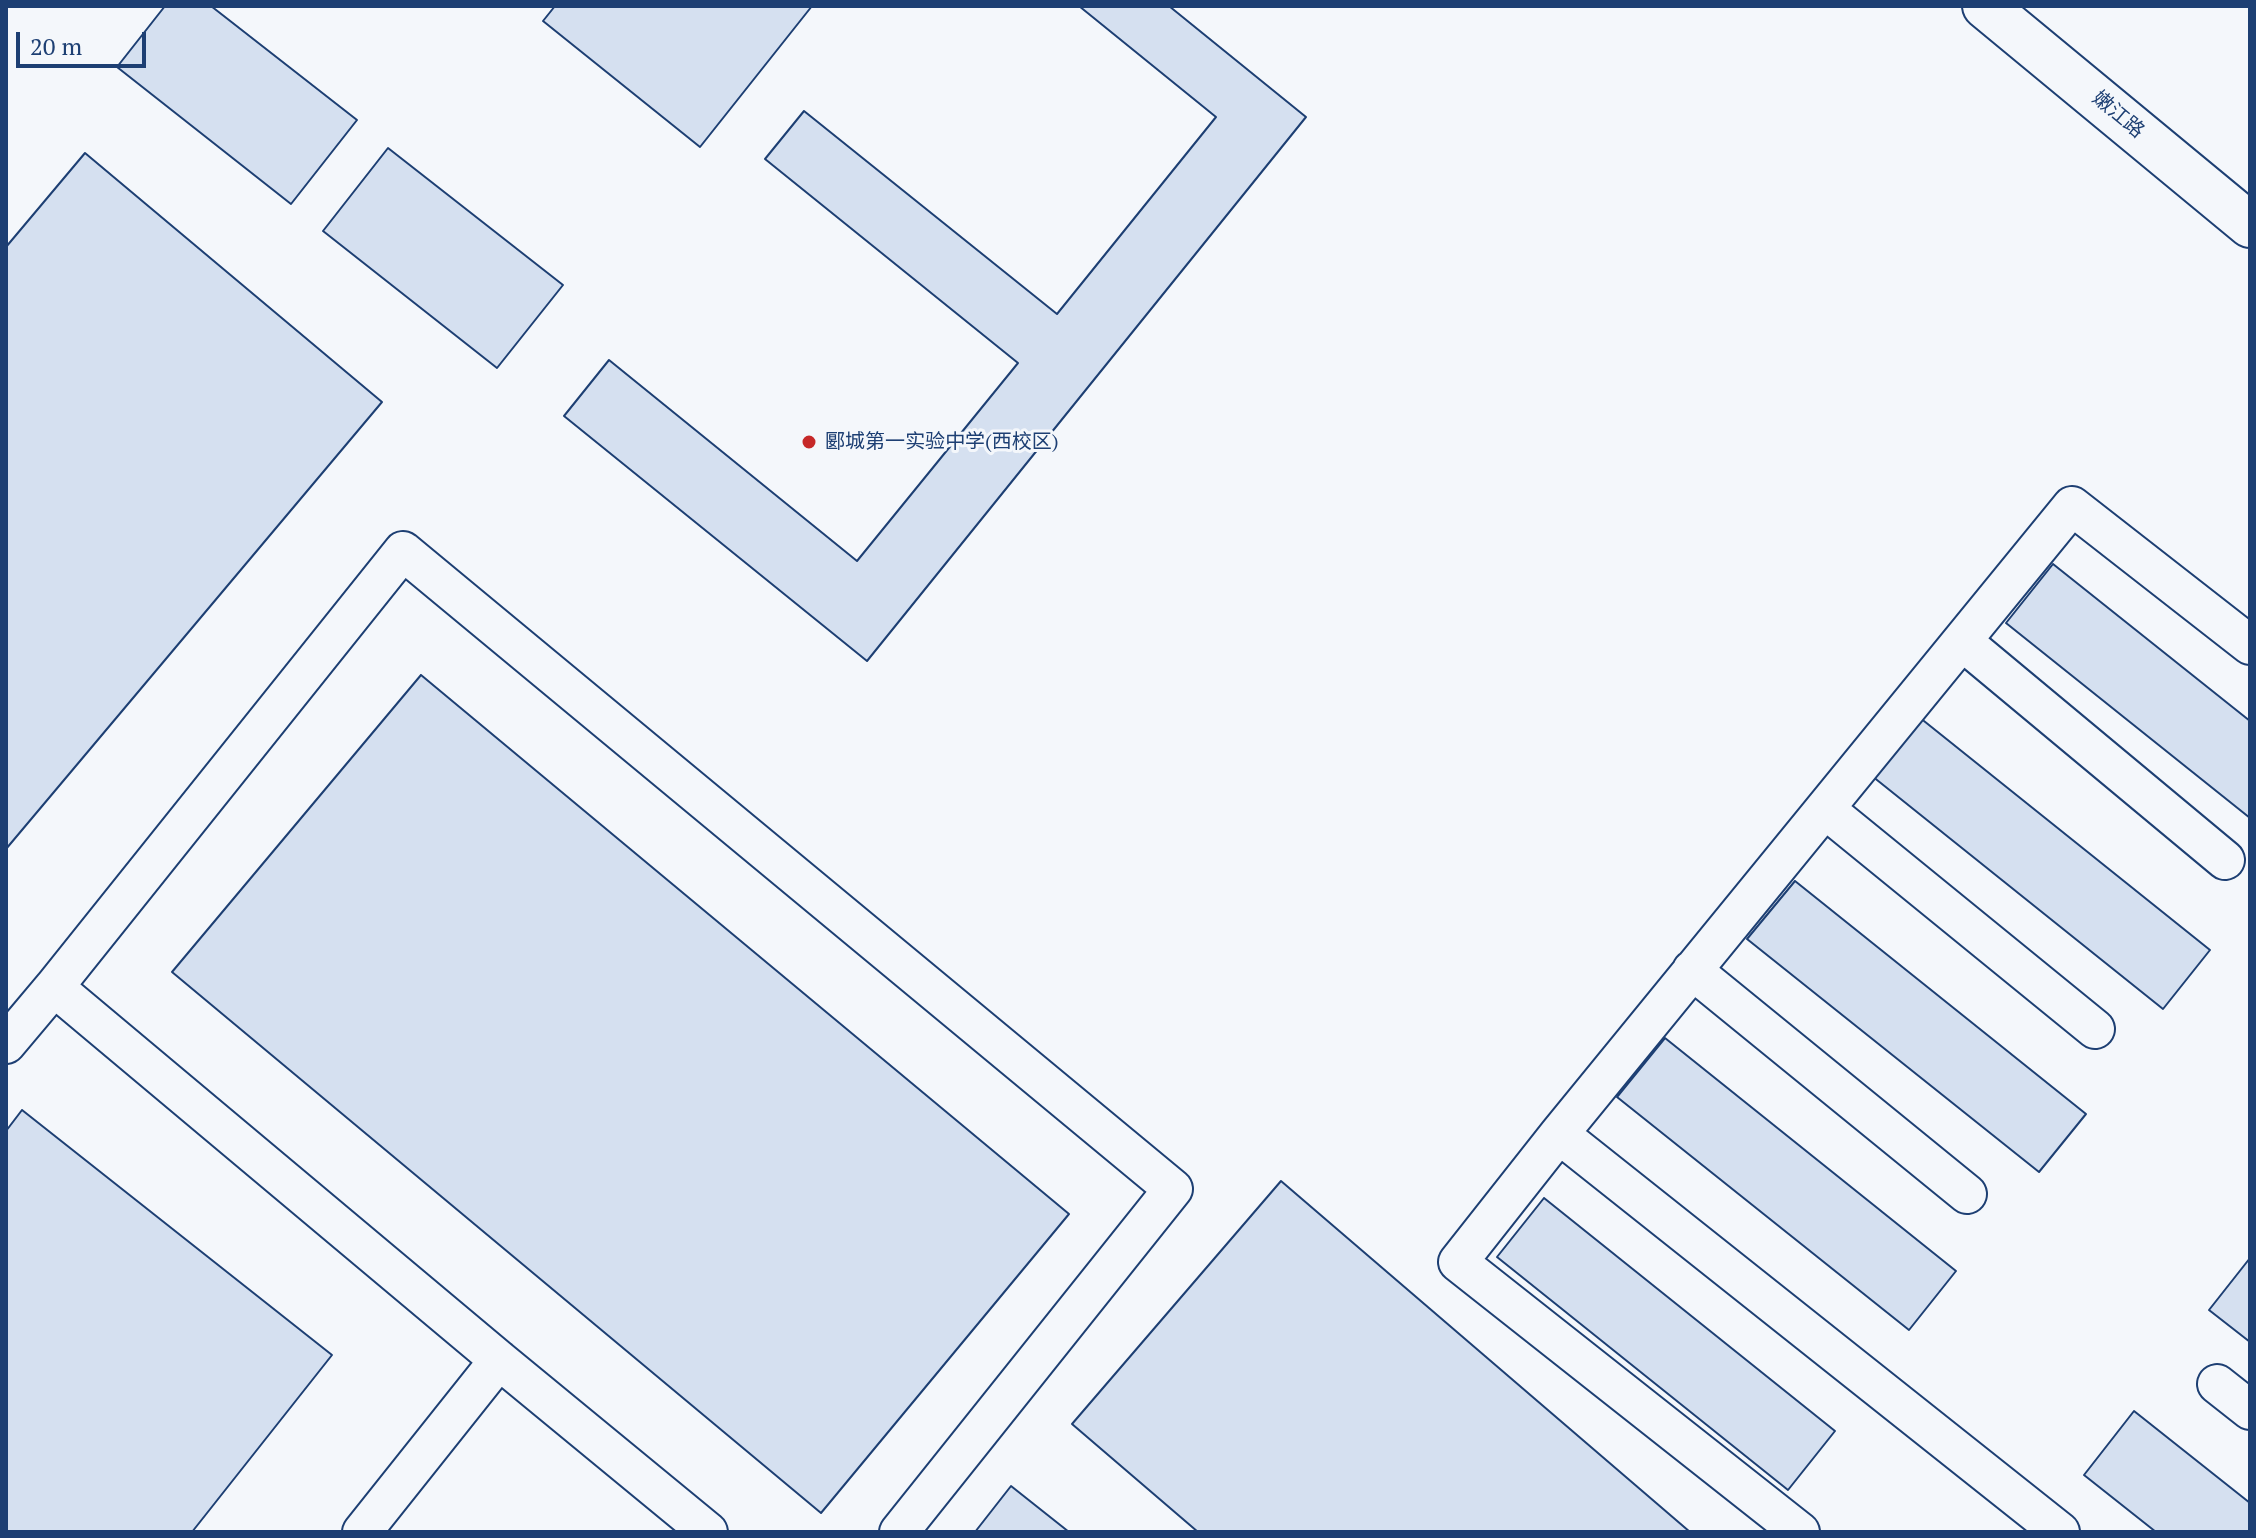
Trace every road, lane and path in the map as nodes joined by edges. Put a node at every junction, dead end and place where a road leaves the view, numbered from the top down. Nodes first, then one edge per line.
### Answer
1 (1985, 6) edge
2 (2250, 225) edge
3 (1962, 641) junction
4 (2250, 645) edge
5 (1825, 809) junction
6 (2225, 860) dead end
7 (1692, 970) junction
8 (54, 987) junction
9 (2095, 1029) dead end
10 (6, 1044) edge
11 (1559, 1134) junction
12 (1967, 1194) dead end
13 (499, 1360) junction
14 (2217, 1384) dead end
15 (2250, 1410) edge
16 (362, 1532) edge
17 (708, 1532) edge
18 (899, 1532) edge
19 (1800, 1532) edge
20 (2060, 1532) edge

1 - 2 street, 嫩江路
3 - 4 street
3 - 5 street
3 - 6 street
5 - 7 street
5 - 9 street
7 - 11 street
7 - 12 street
8 - 10 street
8 - 13 street
8 - 18 street
11 - 19 street
11 - 20 street
13 - 16 street
13 - 17 street
14 - 15 street

